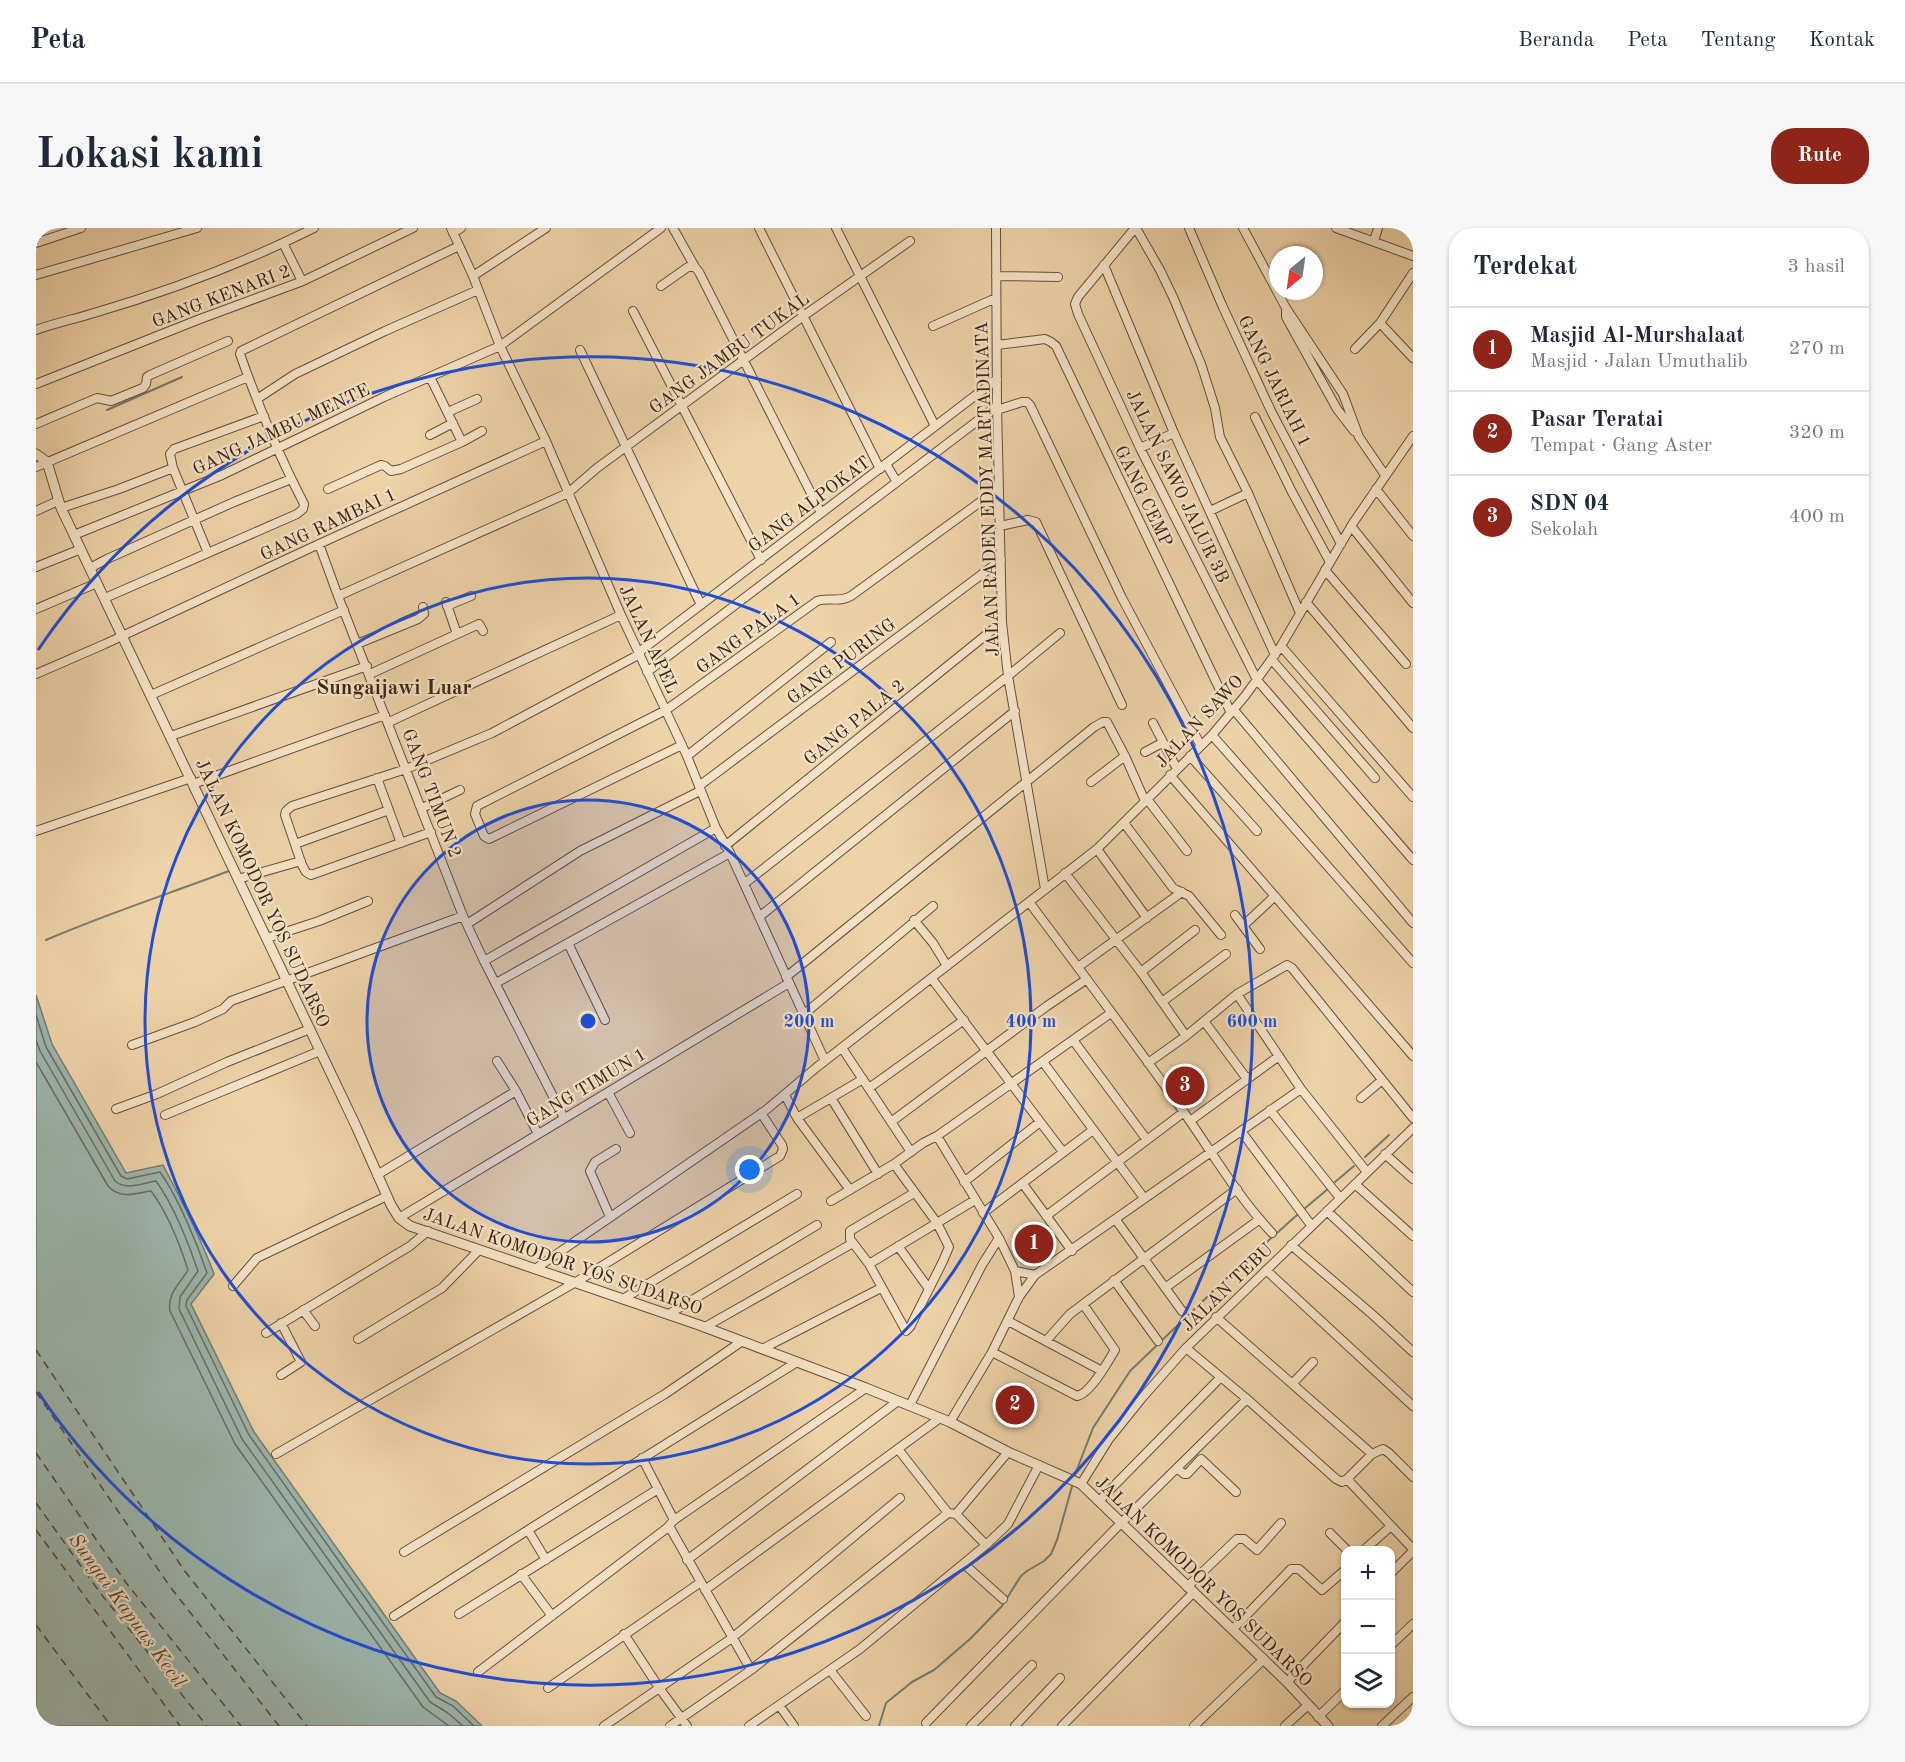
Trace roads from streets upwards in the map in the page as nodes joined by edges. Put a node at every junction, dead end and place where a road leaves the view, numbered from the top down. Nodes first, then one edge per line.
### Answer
1 (81, 228) edge
2 (197, 228) edge
3 (314, 228) edge
4 (413, 228) edge
5 (461, 228) edge
6 (546, 228) edge
7 (661, 228) edge
8 (674, 228) edge
9 (759, 228) edge
10 (836, 228) edge
11 (996, 228) edge
12 (1135, 228) edge
13 (1189, 228) edge
14 (1243, 228) edge
15 (1336, 228) edge
16 (1378, 228) edge
17 (452, 231) edge
18 (910, 241) dead end
19 (1374, 242) junction
20 (36, 243) edge
21 (283, 243) junction
22 (459, 246) junction
23 (1413, 256) edge
24 (1104, 265) junction
25 (695, 267) junction
26 (1413, 273) edge
27 (36, 275) edge
28 (473, 276) junction
29 (861, 276) junction
30 (996, 276) junction
31 (1058, 278) dead end
32 (302, 281) junction
33 (661, 286) dead end
34 (478, 290) junction
35 (996, 298) junction
36 (1286, 308) junction
37 (633, 311) dead end
38 (802, 317) junction
39 (1380, 323) junction
40 (933, 326) dead end
41 (36, 330) edge
42 (228, 341) dead end
43 (997, 345) junction
44 (500, 346) junction
45 (1355, 349) dead end
46 (580, 350) dead end
47 (1413, 358) edge
48 (743, 361) junction
49 (248, 377) junction
50 (430, 377) junction
51 (997, 379) junction
52 (36, 384) edge
53 (1343, 394) junction
54 (257, 399) junction
55 (477, 399) dead end
56 (1332, 399) junction
57 (681, 407) junction
58 (997, 408) junction
59 (448, 412) junction
60 (264, 416) junction
61 (1256, 417) dead end
62 (453, 423) junction
63 (36, 424) edge
64 (935, 426) junction
65 (482, 431) dead end
66 (1174, 433) junction
67 (430, 435) dead end
68 (1413, 436) edge
69 (1359, 437) junction
70 (546, 441) junction
71 (462, 442) junction
72 (626, 448) junction
73 (1140, 448) junction
74 (277, 450) junction
75 (36, 454) edge
76 (47, 462) junction
77 (883, 466) junction
78 (36, 467) edge
79 (173, 468) junction
80 (1385, 475) junction
81 (291, 479) junction
82 (897, 482) junction
83 (328, 489) dead end
84 (998, 489) junction
85 (1376, 489) junction
86 (181, 492) junction
87 (568, 493) junction
88 (1248, 493) junction
89 (59, 505) junction
90 (36, 511) edge
91 (1209, 511) junction
92 (821, 513) junction
93 (193, 521) junction
94 (1000, 526) junction
95 (1351, 526) junction
96 (74, 535) junction
97 (1413, 536) edge
98 (319, 544) junction
99 (1341, 544) junction
100 (81, 549) junction
101 (208, 553) junction
102 (761, 560) junction
103 (1001, 560) junction
104 (1330, 562) junction
105 (36, 567) edge
106 (90, 568) junction
107 (1325, 570) junction
108 (97, 583) junction
109 (338, 596) junction
110 (471, 596) dead end
111 (105, 598) junction
112 (1306, 603) junction
113 (1413, 603) edge
114 (701, 605) junction
115 (423, 607) dead end
116 (36, 609) edge
117 (344, 610) junction
118 (1300, 613) junction
119 (621, 615) junction
120 (1002, 622) junction
121 (483, 631) dead end
122 (1060, 633) dead end
123 (457, 634) junction
124 (123, 636) junction
125 (831, 642) dead end
126 (357, 644) junction
127 (1281, 646) junction
128 (640, 653) junction
129 (1273, 658) junction
130 (1406, 664) dead end
131 (368, 670) junction
132 (647, 672) junction
133 (36, 674) edge
134 (1008, 676) junction
135 (1257, 680) junction
136 (151, 695) junction
137 (1122, 705) dead end
138 (666, 710) junction
139 (1015, 711) junction
140 (1233, 712) junction
141 (387, 718) junction
142 (1153, 723) dead end
143 (1413, 728) edge
144 (1212, 735) junction
145 (171, 736) junction
146 (1162, 743) junction
147 (682, 745) junction
148 (1201, 746) junction
149 (1145, 752) dead end
150 (687, 756) junction
151 (1125, 756) junction
152 (1190, 756) junction
153 (406, 769) junction
154 (1177, 769) junction
155 (1170, 775) junction
156 (377, 778) junction
157 (1375, 778) dead end
158 (192, 781) junction
159 (1026, 782) junction
160 (1090, 782) dead end
161 (699, 788) junction
162 (460, 790) dead end
163 (1413, 796) edge
164 (1146, 800) junction
165 (422, 808) junction
166 (389, 810) junction
167 (1124, 823) junction
168 (716, 828) junction
169 (36, 831) edge
170 (1257, 831) dead end
171 (431, 832) junction
172 (401, 843) junction
173 (295, 844) junction
174 (727, 849) junction
175 (1097, 849) junction
176 (1187, 851) dead end
177 (1413, 860) edge
178 (301, 861) junction
179 (1065, 873) junction
180 (238, 879) junction
181 (744, 884) junction
182 (1045, 889) junction
183 (1182, 892) junction
184 (1275, 896) junction
185 (368, 901) dead end
186 (1029, 902) junction
187 (933, 906) dead end
188 (1235, 915) dead end
189 (463, 916) junction
190 (759, 917) junction
191 (1147, 918) junction
192 (914, 920) junction
193 (1413, 923) edge
194 (467, 924) junction
195 (1243, 926) junction
196 (1195, 930) dead end
197 (1221, 935) dead end
198 (267, 938) junction
199 (1116, 941) junction
200 (568, 943) junction
201 (1260, 949) dead end
202 (1226, 954) dead end
203 (484, 961) junction
204 (1413, 963) edge
205 (947, 966) junction
206 (1078, 967) junction
207 (1141, 972) junction
208 (932, 979) junction
209 (1087, 979) junction
210 (286, 980) junction
211 (788, 980) junction
212 (496, 983) junction
213 (1237, 994) junction
214 (1162, 1002) junction
215 (1111, 1013) junction
216 (803, 1015) junction
217 (605, 1020) dead end
218 (964, 1020) junction
219 (1204, 1021) junction
220 (310, 1029) junction
221 (1186, 1036) junction
222 (1074, 1040) junction
223 (132, 1045) dead end
224 (842, 1048) junction
225 (320, 1051) junction
226 (986, 1051) junction
227 (1279, 1056) junction
228 (1413, 1056) edge
229 (497, 1061) dead end
230 (825, 1061) junction
231 (1043, 1062) junction
232 (1148, 1063) junction
233 (863, 1079) junction
234 (1247, 1079) junction
235 (1381, 1081) junction
236 (1012, 1085) junction
237 (869, 1088) junction
238 (1300, 1089) junction
239 (516, 1091) junction
240 (608, 1092) junction
241 (785, 1095) junction
242 (831, 1098) junction
243 (1361, 1098) dead end
244 (117, 1109) dead end
245 (1270, 1110) junction
246 (1184, 1112) junction
247 (761, 1113) junction
248 (165, 1116) dead end
249 (564, 1118) junction
250 (797, 1118) junction
251 (1413, 1118) edge
252 (891, 1122) junction
253 (1040, 1122) junction
254 (1191, 1122) junction
255 (1093, 1130) junction
256 (1241, 1131) junction
257 (630, 1133) dead end
258 (538, 1134) junction
259 (1411, 1134) edge
260 (937, 1136) junction
261 (1147, 1140) junction
262 (616, 1149) dead end
263 (910, 1152) junction
264 (1063, 1152) junction
265 (1211, 1152) junction
266 (1385, 1154) junction
267 (1117, 1161) junction
268 (894, 1164) junction
269 (1367, 1172) junction
270 (878, 1174) junction
271 (377, 1175) junction
272 (1413, 1179) edge
273 (964, 1182) junction
274 (1023, 1184) junction
275 (1355, 1184) junction
276 (1237, 1189) junction
277 (850, 1190) junction
278 (914, 1192) junction
279 (797, 1194) dead end
280 (387, 1196) junction
281 (1144, 1198) junction
282 (1340, 1198) junction
283 (975, 1200) junction
284 (831, 1201) dead end
285 (1326, 1211) junction
286 (983, 1213) junction
287 (1046, 1216) junction
288 (610, 1217) junction
289 (399, 1218) junction
290 (1116, 1220) junction
291 (1260, 1220) junction
292 (937, 1223) junction
293 (817, 1225) dead end
294 (1311, 1225) junction
295 (428, 1231) junction
296 (1272, 1233) dead end
297 (1413, 1236) edge
298 (999, 1238) junction
299 (853, 1243) junction
300 (1291, 1245) junction
301 (898, 1246) junction
302 (479, 1250) junction
303 (1072, 1251) junction
304 (1143, 1258) junction
305 (868, 1264) junction
306 (535, 1269) junction
307 (1266, 1270) junction
308 (1015, 1271) junction
309 (1035, 1275) junction
310 (1114, 1280) junction
311 (576, 1282) junction
312 (233, 1286) dead end
313 (881, 1288) junction
314 (1165, 1288) junction
315 (929, 1289) junction
316 (1413, 1292) edge
317 (1018, 1297) junction
318 (623, 1299) junction
319 (1083, 1304) junction
320 (303, 1310) junction
321 (1182, 1311) dead end
322 (669, 1314) junction
323 (1216, 1317) junction
324 (1008, 1321) junction
325 (281, 1323) junction
326 (315, 1326) dead end
327 (705, 1327) junction
328 (266, 1333) dead end
329 (358, 1339) dead end
330 (1046, 1341) junction
331 (1158, 1341) dead end
332 (741, 1342) junction
333 (1186, 1348) junction
334 (762, 1349) junction
335 (992, 1352) junction
336 (1413, 1352) edge
337 (797, 1362) junction
338 (1313, 1362) dead end
339 (1102, 1371) junction
340 (281, 1375) dead end
341 (1220, 1378) junction
342 (1293, 1383) junction
343 (866, 1388) junction
344 (1247, 1399) junction
345 (898, 1401) junction
346 (910, 1405) junction
347 (1413, 1406) edge
348 (940, 1418) junction
349 (950, 1422) junction
350 (898, 1449) junction
351 (1008, 1452) junction
352 (276, 1454) dead end
353 (1372, 1454) junction
354 (642, 1458) junction
355 (1040, 1465) junction
356 (1178, 1469) junction
357 (1413, 1477) edge
358 (1347, 1479) junction
359 (1080, 1483) junction
360 (658, 1489) junction
361 (1236, 1492) dead end
362 (900, 1497) dead end
363 (1098, 1501) junction
364 (952, 1514) junction
365 (671, 1523) junction
366 (1121, 1523) junction
367 (1281, 1523) dead end
368 (1391, 1526) junction
369 (528, 1530) junction
370 (1330, 1533) dead end
371 (986, 1545) junction
372 (1342, 1546) edge
373 (1369, 1546) edge
374 (1413, 1550) edge
375 (405, 1552) dead end
376 (546, 1560) junction
377 (687, 1560) junction
378 (964, 1564) junction
379 (1395, 1569) edge
380 (1341, 1573) edge
381 (521, 1574) junction
382 (701, 1582) junction
383 (705, 1590) junction
384 (1190, 1590) junction
385 (1003, 1599) dead end
386 (459, 1614) dead end
387 (394, 1616) dead end
388 (552, 1616) junction
389 (1413, 1624) edge
390 (1341, 1626) edge
391 (1233, 1629) junction
392 (624, 1634) junction
393 (732, 1638) junction
394 (1395, 1641) edge
395 (1264, 1659) junction
396 (1032, 1665) dead end
397 (751, 1670) junction
398 (830, 1670) junction
399 (478, 1672) dead end
400 (1060, 1678) dead end
401 (1287, 1682) junction
402 (548, 1688) dead end
403 (660, 1689) junction
404 (1341, 1695) edge
405 (1413, 1696) edge
406 (779, 1705) junction
407 (1307, 1706) junction
408 (866, 1716) dead end
409 (1318, 1717) junction
410 (682, 1718) junction
411 (925, 1725) edge
412 (604, 1726) edge
413 (670, 1726) edge
414 (687, 1726) edge
415 (749, 1726) edge
416 (794, 1726) edge
417 (971, 1726) edge
418 (1015, 1726) edge
419 (1062, 1726) edge
420 (1194, 1726) edge
421 (1285, 1726) edge
422 (1328, 1726) edge
423 (1382, 1726) edge

1 - 20 street
2 - 27 street
3 - 21 street
4 - 32 street, GANG KENARI 2
5 - 17 street
6 - 28 street
7 - 44 street, GANG JAMBU MENTE
8 - 25 street
9 - 38 street
10 - 29 street
11 - 30 street, JALAN RADEN EDDY MARTADINATA
12 - 24 street
12 - 88 street
13 - 99 street, GANG JARIAH 1
14 - 36 street
15 - 19 street
16 - 19 street
17 - 22 street, JALAN APEL
18 - 29 street, GANG JAMBU TUKAL
19 - 23 street
21 - 32 street
21 - 41 street
22 - 28 street, JALAN APEL
22 - 49 street
24 - 66 street
24 - 73 street, JALAN SAWO JALUR 3B
25 - 33 street
25 - 48 street
26 - 39 street
28 - 34 street, JALAN APEL
29 - 38 street, GANG JAMBU TUKAL
29 - 64 street
30 - 31 street
30 - 35 street, JALAN RADEN EDDY MARTADINATA
32 - 52 street, GANG KENARI 2
34 - 44 street, JALAN APEL
34 - 54 street
35 - 40 street
35 - 43 street, JALAN RADEN EDDY MARTADINATA
36 - 53 street
36 - 56 street
37 - 57 street
38 - 48 street, GANG JAMBU TUKAL
38 - 77 street
39 - 45 street
39 - 47 street
42 - 63 street
43 - 51 street, JALAN RADEN EDDY MARTADINATA
43 - 140 street, GANG CEMP
44 - 50 street, GANG JAMBU MENTE
44 - 70 street, JALAN APEL
46 - 72 street
48 - 57 street, GANG JAMBU TUKAL
48 - 92 street
49 - 54 street
49 - 76 street
50 - 59 street
50 - 74 street, GANG JAMBU MENTE
51 - 58 street, JALAN RADEN EDDY MARTADINATA
51 - 64 street, GANG ALPOKAT
53 - 56 street
53 - 69 street
54 - 60 street
55 - 59 street
56 - 69 street
57 - 72 street, GANG JAMBU TUKAL
57 - 102 street
58 - 82 street
58 - 84 street, JALAN RADEN EDDY MARTADINATA
58 - 148 street
59 - 62 street
60 - 74 street
60 - 79 street
61 - 104 street
62 - 67 street
62 - 71 street
64 - 77 street, GANG ALPOKAT
65 - 71 street
66 - 73 street
66 - 91 street
68 - 80 street, JALAN SAWO
69 - 80 street
70 - 87 street, JALAN APEL
70 - 98 street, GANG RAMBAI 1
71 - 83 street
72 - 87 street, GANG JAMBU TUKAL
72 - 114 street
73 - 135 street, JALAN SAWO JALUR 3B
74 - 81 street
74 - 86 street, GANG JAMBU MENTE
75 - 76 street
76 - 78 street
76 - 89 street, JALAN KOMODOR YOS SUDARSO
77 - 82 street
77 - 92 street, GANG ALPOKAT
79 - 86 street
79 - 89 street
80 - 85 street, JALAN SAWO
81 - 93 street
81 - 101 street
82 - 132 street
84 - 94 street, JALAN RADEN EDDY MARTADINATA
84 - 138 street, GANG PALA 1
85 - 95 street, JALAN SAWO
85 - 97 street
86 - 93 street
86 - 96 street, GANG JAMBU MENTE
87 - 109 street, GANG JAMBU TUKAL
87 - 119 street, JALAN APEL
88 - 91 street
88 - 118 street
89 - 90 street
89 - 96 street, JALAN KOMODOR YOS SUDARSO
91 - 129 street
92 - 102 street, GANG ALPOKAT
93 - 101 street
93 - 106 street
94 - 103 street, JALAN RADEN EDDY MARTADINATA
94 - 137 street
95 - 99 street, JALAN SAWO
95 - 113 street
96 - 100 street, JALAN KOMODOR YOS SUDARSO
98 - 109 street, GANG TIMUN 2
98 - 124 street, GANG RAMBAI 1
99 - 104 street, JALAN SAWO
100 - 105 street
100 - 106 street, JALAN KOMODOR YOS SUDARSO
101 - 111 street
102 - 114 street, GANG ALPOKAT
103 - 120 street, JALAN RADEN EDDY MARTADINATA
103 - 161 street, GANG PURING
104 - 107 street, JALAN SAWO
106 - 108 street, JALAN KOMODOR YOS SUDARSO
107 - 112 street, JALAN SAWO
107 - 130 street
108 - 111 street, JALAN KOMODOR YOS SUDARSO
108 - 116 street
109 - 117 street, GANG TIMUN 2
110 - 123 street
111 - 124 street, JALAN KOMODOR YOS SUDARSO
112 - 118 street, JALAN SAWO
112 - 143 street
114 - 128 street, GANG ALPOKAT
115 - 126 street
117 - 126 street, GANG TIMUN 2
117 - 136 street
118 - 127 street, JALAN SAWO
119 - 128 street, JALAN APEL
119 - 141 street
120 - 134 street, JALAN RADEN EDDY MARTADINATA
120 - 174 street, GANG PALA 2
121 - 123 street
122 - 134 street
123 - 131 street
124 - 133 street, GANG RAMBAI 1
124 - 136 street, JALAN KOMODOR YOS SUDARSO
125 - 150 street
126 - 131 street, GANG TIMUN 2
127 - 129 street, JALAN SAWO
127 - 163 street
128 - 132 street, JALAN APEL
128 - 153 street, GANG ALPOKAT
129 - 135 street, JALAN SAWO
129 - 157 street
131 - 141 street, GANG TIMUN 2
131 - 145 street
132 - 138 street, JALAN APEL
134 - 139 street, JALAN RADEN EDDY MARTADINATA
134 - 181 street
135 - 140 street, JALAN SAWO
135 - 177 street, JALAN SAWO JALUR 3B
136 - 145 street, JALAN KOMODOR YOS SUDARSO
138 - 147 street, JALAN APEL
138 - 147 street, GANG PALA 1
139 - 159 street, JALAN RADEN EDDY MARTADINATA
139 - 190 street
140 - 144 street, JALAN SAWO
140 - 193 street, GANG CEMP
141 - 153 street, GANG TIMUN 2
141 - 158 street
142 - 146 street
144 - 148 street, JALAN SAWO
144 - 204 street
145 - 158 street, JALAN KOMODOR YOS SUDARSO
146 - 149 street
146 - 154 street
147 - 150 street, JALAN APEL
148 - 152 street, JALAN SAWO
150 - 161 street, JALAN APEL
151 - 159 street, GANG TIMUN 1
151 - 160 street
151 - 164 street
152 - 154 street, JALAN SAWO
152 - 170 street
153 - 156 street, GANG ALPOKAT
153 - 165 street, GANG TIMUN 2
154 - 155 street, JALAN SAWO
155 - 164 street, JALAN SAWO
155 - 184 street
156 - 166 street
156 - 173 street, GANG ALPOKAT
158 - 169 street
158 - 180 street, JALAN KOMODOR YOS SUDARSO
159 - 182 street, JALAN RADEN EDDY MARTADINATA
159 - 211 street, GANG TIMUN 1
161 - 168 street, JALAN APEL
161 - 194 street, GANG PURING
162 - 165 street
164 - 167 street, JALAN SAWO
164 - 176 street
165 - 171 street, GANG TIMUN 2
166 - 172 street
166 - 173 street
167 - 175 street, JALAN SAWO
167 - 183 street
168 - 174 street, JALAN APEL
168 - 203 street
171 - 172 street
171 - 189 street, GANG TIMUN 2
172 - 178 street
173 - 178 street
174 - 181 street, JALAN APEL
174 - 200 street
175 - 179 street, JALAN SAWO
175 - 191 street
178 - 180 street
179 - 182 street, JALAN SAWO
179 - 199 street
180 - 198 street, JALAN KOMODOR YOS SUDARSO
181 - 190 street, JALAN APEL
182 - 186 street
183 - 191 street
183 - 197 street
184 - 195 street
184 - 228 street
185 - 198 street
186 - 205 street
186 - 206 street
187 - 192 street
188 - 195 street
189 - 194 street, GANG TIMUN 2
189 - 210 street
190 - 211 street, JALAN APEL
191 - 199 street
192 - 205 street
192 - 216 street
194 - 203 street, GANG TIMUN 2
195 - 201 street
196 - 207 street
198 - 210 street, JALAN KOMODOR YOS SUDARSO
199 - 206 street
199 - 207 street
200 - 212 street
200 - 217 street
202 - 214 street
203 - 212 street, GANG TIMUN 2
205 - 208 street
206 - 209 street
207 - 214 street
208 - 218 street
208 - 224 street
209 - 215 street
209 - 226 street
210 - 220 street, JALAN KOMODOR YOS SUDARSO
210 - 223 street
211 - 216 street, JALAN APEL
211 - 240 street, GANG TIMUN 1
212 - 249 street, GANG TIMUN 2
213 - 219 street
213 - 227 street
213 - 235 street
214 - 221 street
215 - 222 street
215 - 232 street
216 - 230 street, JALAN APEL
218 - 226 street
218 - 237 street
219 - 221 street
219 - 234 street
220 - 225 street, JALAN KOMODOR YOS SUDARSO
220 - 244 street
221 - 232 street
222 - 231 street
222 - 261 street
224 - 230 street
224 - 233 street
225 - 248 street
225 - 271 street, JALAN KOMODOR YOS SUDARSO
226 - 236 street
226 - 252 street
227 - 234 street
227 - 238 street
229 - 239 street
230 - 241 street
231 - 236 street
231 - 255 street
232 - 246 street
233 - 237 street
233 - 242 street
234 - 254 street
235 - 243 street
235 - 251 street
236 - 253 street
236 - 260 street
237 - 252 street
238 - 245 street
238 - 269 street
239 - 258 street
239 - 271 street
240 - 249 street, GANG TIMUN 1
240 - 257 street
241 - 247 street
241 - 250 street
242 - 250 street
242 - 270 street
245 - 256 street
245 - 282 street
246 - 254 street
246 - 261 street
247 - 288 street
247 - 311 street
249 - 258 street, GANG TIMUN 1
250 - 277 street
252 - 263 street
253 - 264 street
253 - 273 street
254 - 265 street
255 - 264 street
255 - 267 street
256 - 265 street
256 - 294 street
258 - 289 street, GANG TIMUN 1
259 - 266 street, JALAN TEBU
260 - 263 street
260 - 273 street
261 - 267 street
262 - 288 street
263 - 268 street
264 - 274 street
265 - 276 street
265 - 281 street
266 - 269 street, JALAN TEBU
266 - 272 street
267 - 281 street
267 - 287 street
268 - 270 street
268 - 278 street
269 - 275 street, JALAN TEBU
270 - 277 street
271 - 280 street, JALAN KOMODOR YOS SUDARSO
273 - 283 street
274 - 286 street
274 - 287 street
275 - 282 street, JALAN TEBU
275 - 297 street
276 - 291 street
276 - 304 street
277 - 284 street
278 - 292 street
278 - 299 street
279 - 318 street
280 - 289 street, JALAN KOMODOR YOS SUDARSO
280 - 312 street
281 - 290 street
282 - 285 street, JALAN TEBU
283 - 286 street
283 - 292 street
285 - 294 street, JALAN TEBU
285 - 316 street
286 - 298 street
287 - 303 street
288 - 306 street
289 - 295 street, JALAN KOMODOR YOS SUDARSO
290 - 303 street
290 - 304 street
291 - 296 street
291 - 314 street
292 - 301 street
292 - 315 street
293 - 322 street
294 - 300 street, JALAN TEBU
295 - 302 street, JALAN KOMODOR YOS SUDARSO
295 - 320 street
298 - 308 street
298 - 346 street
299 - 305 street
299 - 327 street
300 - 307 street, JALAN TEBU
300 - 336 street
301 - 305 street
301 - 315 street
302 - 306 street, JALAN KOMODOR YOS SUDARSO
302 - 329 street
303 - 309 street
304 - 310 street
304 - 314 street
305 - 313 street
306 - 311 street, JALAN KOMODOR YOS SUDARSO
307 - 323 street, JALAN TEBU
307 - 347 street
308 - 309 street
308 - 317 street
309 - 317 street
310 - 319 street
310 - 331 street
311 - 318 street, JALAN KOMODOR YOS SUDARSO
311 - 352 street
313 - 315 street
313 - 334 street
314 - 321 street
317 - 324 street
318 - 322 street, JALAN KOMODOR YOS SUDARSO
319 - 330 street
319 - 339 street
320 - 325 street
320 - 326 street
322 - 327 street, JALAN KOMODOR YOS SUDARSO
323 - 333 street, JALAN TEBU
323 - 342 street
324 - 330 street
324 - 335 street
325 - 328 street
325 - 340 street
327 - 332 street, JALAN KOMODOR YOS SUDARSO
330 - 339 street
332 - 334 street, JALAN KOMODOR YOS SUDARSO
332 - 375 street
333 - 341 street
333 - 359 street, JALAN TEBU
334 - 337 street, JALAN KOMODOR YOS SUDARSO
335 - 339 street
335 - 349 street
337 - 343 street, JALAN KOMODOR YOS SUDARSO
337 - 354 street
338 - 342 street
341 - 344 street
341 - 363 street
342 - 353 street
343 - 345 street, JALAN KOMODOR YOS SUDARSO
343 - 365 street
344 - 356 street
344 - 358 street
345 - 346 street, JALAN KOMODOR YOS SUDARSO
345 - 377 street
346 - 348 street, JALAN KOMODOR YOS SUDARSO
348 - 349 street, JALAN KOMODOR YOS SUDARSO
348 - 350 street
349 - 351 street, JALAN KOMODOR YOS SUDARSO
350 - 364 street
350 - 383 street
351 - 355 street, JALAN KOMODOR YOS SUDARSO
351 - 364 street
353 - 357 street
353 - 358 street
354 - 360 street
354 - 369 street
355 - 359 street, JALAN KOMODOR YOS SUDARSO
355 - 371 street
356 - 361 street
356 - 366 street
358 - 368 street
359 - 363 street, JALAN KOMODOR YOS SUDARSO
360 - 365 street
360 - 376 street
362 - 393 street
363 - 366 street, JALAN KOMODOR YOS SUDARSO
364 - 371 street
364 - 397 street
365 - 377 street
365 - 388 street
366 - 384 street, JALAN KOMODOR YOS SUDARSO
366 - 411 street
367 - 384 street
368 - 373 street
368 - 374 street
369 - 376 street
369 - 387 street
370 - 372 street
371 - 378 street
374 - 379 street
376 - 381 street
377 - 382 street
378 - 385 street
378 - 398 street
380 - 391 street
381 - 386 street
381 - 388 street
382 - 383 street
382 - 392 street
383 - 393 street
384 - 391 street, JALAN KOMODOR YOS SUDARSO
384 - 419 street
388 - 399 street
389 - 394 street
390 - 401 street
391 - 395 street, JALAN KOMODOR YOS SUDARSO
392 - 402 street
392 - 403 street
393 - 397 street
393 - 403 street
395 - 401 street, JALAN KOMODOR YOS SUDARSO
395 - 420 street
396 - 417 street
397 - 410 street
398 - 406 street
398 - 408 street
400 - 418 street
401 - 407 street, JALAN KOMODOR YOS SUDARSO
403 - 410 street
403 - 412 street
404 - 409 street
405 - 423 street
406 - 415 street
406 - 416 street
407 - 409 street, JALAN KOMODOR YOS SUDARSO
407 - 421 street
409 - 422 street, JALAN KOMODOR YOS SUDARSO
410 - 413 street
410 - 414 street

